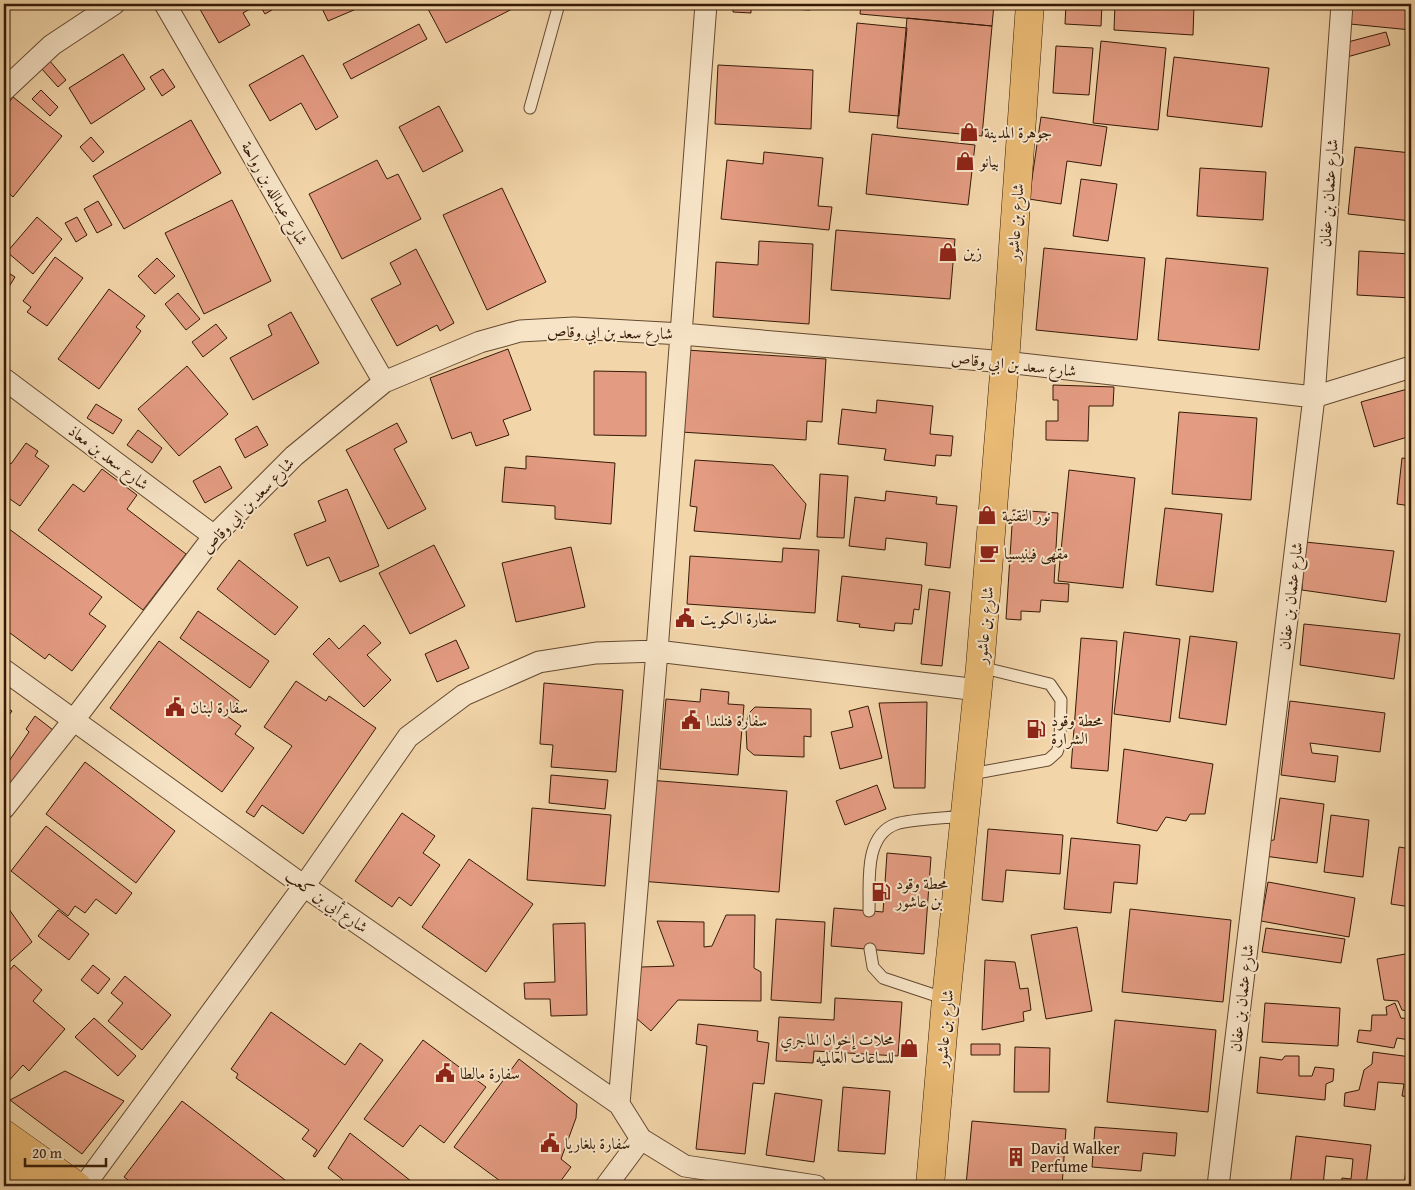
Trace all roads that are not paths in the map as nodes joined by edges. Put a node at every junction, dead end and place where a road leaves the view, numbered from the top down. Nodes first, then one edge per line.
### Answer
1 (114, 4) edge
2 (165, 4) edge
3 (559, 4) edge
4 (706, 4) edge
5 (1030, 4) edge
6 (1342, 4) edge
7 (4, 90) edge
8 (530, 108) dead end
9 (682, 334) junction
10 (1005, 362) junction
11 (1411, 367) edge
12 (4, 379) edge
13 (384, 382) junction
14 (1314, 398) junction
15 (214, 536) junction
16 (657, 651) junction
17 (4, 670) edge
18 (979, 678) junction
19 (73, 721) junction
20 (971, 774) junction
21 (4, 808) edge
22 (966, 815) junction
23 (304, 886) junction
24 (869, 911) dead end
25 (870, 949) dead end
26 (946, 999) junction
27 (619, 1104) junction
28 (4, 1134) edge
29 (641, 1139) junction
30 (4, 1164) edge
31 (688, 1176) edge
32 (35, 1186) edge
33 (77, 1186) edge
34 (84, 1186) edge
35 (606, 1186) edge
36 (816, 1186) edge
37 (930, 1186) edge
38 (1218, 1186) edge

1 - 7 street
2 - 13 street, شارع عبدالله بن رواحة
3 - 8 lane
4 - 9 street
5 - 10 main road, شارع بن عاشور
6 - 14 street, شارع عثمان بن عفان
9 - 10 street, شارع سعد بن ابي وقاص
9 - 13 street, شارع سعد بن ابي وقاص
9 - 16 street
10 - 14 street, شارع سعد بن ابي وقاص
10 - 18 main road, شارع بن عاشور
11 - 14 street, شارع سعد بن ابي وقاص
12 - 15 street, شارع سعد بن معاذ
13 - 15 street, شارع سعد بن ابي وقاص
14 - 38 street, شارع عثمان بن عفان
15 - 19 street, شارع سعد بن ابي وقاص
16 - 18 street
16 - 23 street
16 - 27 street
17 - 19 street, شارع أبي بن كعب
18 - 20 main road, شارع بن عاشور
18 - 20 lane
19 - 21 street, شارع سعد بن ابي وقاص
19 - 23 street, شارع أبي بن كعب
20 - 22 main road, شارع بن عاشور
22 - 24 lane
22 - 26 main road, شارع بن عاشور
23 - 27 street, شارع أبي بن كعب
23 - 34 street
25 - 26 lane
26 - 37 main road, شارع بن عاشور
27 - 29 street, شارع أبي بن كعب
28 - 33 main road
29 - 31 street
29 - 35 street
30 - 32 main road
31 - 36 street

